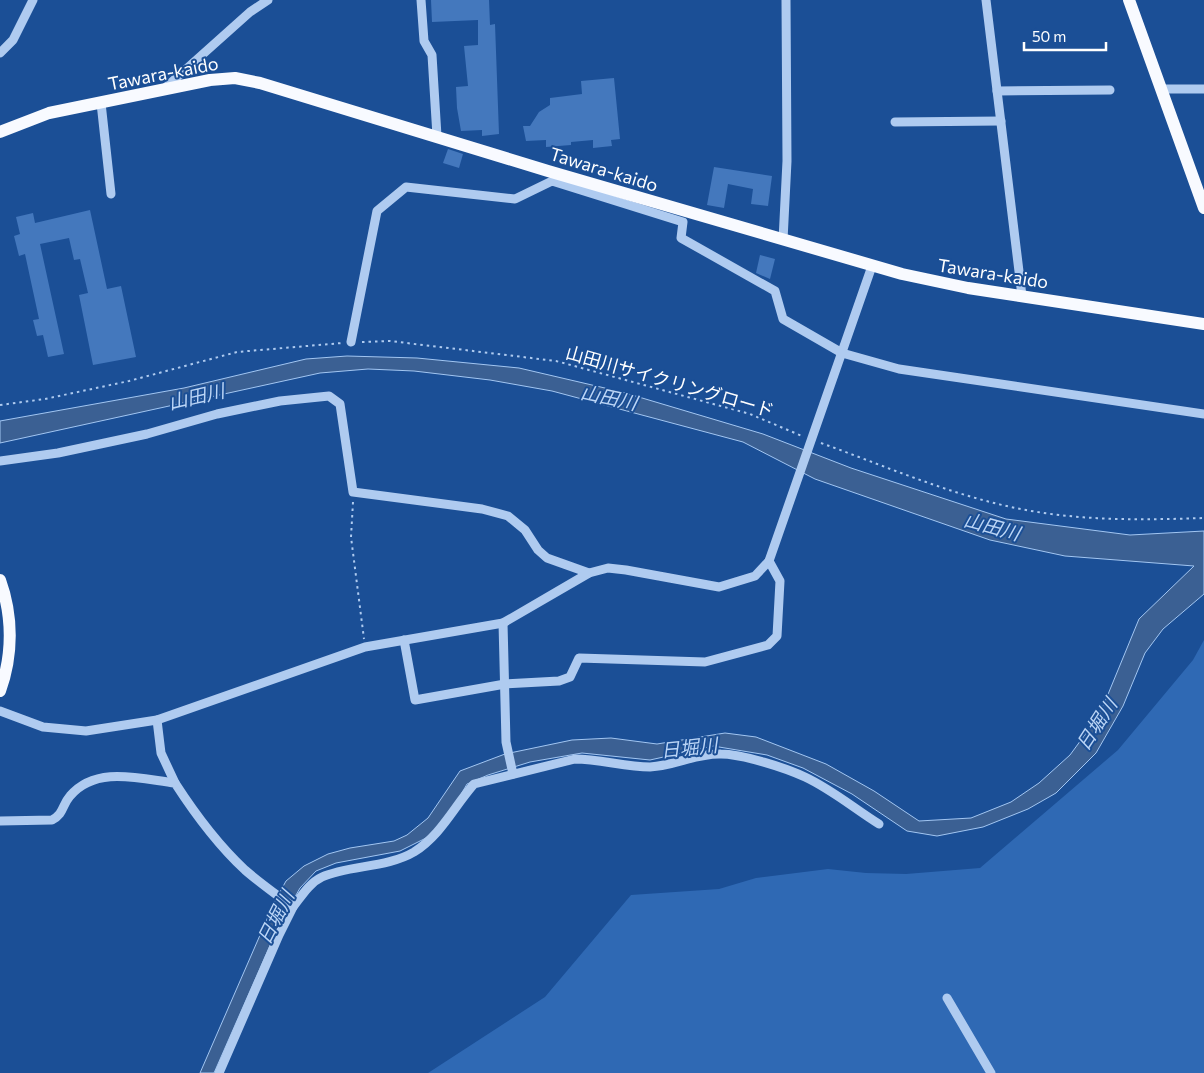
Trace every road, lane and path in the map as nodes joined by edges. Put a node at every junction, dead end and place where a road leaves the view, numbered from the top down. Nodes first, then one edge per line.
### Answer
1 (32, 0) edge
2 (268, 0) edge
3 (421, 0) edge
4 (786, 0) edge
5 (986, 0) edge
6 (1129, 0) edge
7 (0, 53) edge
8 (1161, 89) junction
9 (163, 90) junction
10 (1110, 90) dead end
11 (1204, 90) edge
12 (997, 91) junction
13 (101, 103) junction
14 (1001, 121) junction
15 (894, 122) dead end
16 (0, 132) edge
17 (437, 136) junction
18 (111, 194) dead end
19 (1204, 208) edge
20 (783, 240) junction
21 (872, 266) junction
22 (1022, 296) junction
23 (1204, 324) edge
24 (351, 342) junction
25 (842, 352) junction
26 (0, 405) edge
27 (1204, 414) edge
28 (811, 439) junction
29 (0, 461) edge
30 (353, 492) junction
31 (1204, 518) edge
32 (769, 561) junction
33 (589, 573) junction
34 (0, 580) edge
35 (3, 598) edge
36 (504, 623) junction
37 (404, 640) junction
38 (365, 647) junction
39 (505, 684) junction
40 (0, 691) edge
41 (0, 711) edge
42 (156, 720) junction
43 (513, 774) junction
44 (175, 783) junction
45 (0, 821) edge
46 (879, 824) dead end
47 (293, 907) junction
48 (947, 998) dead end
49 (219, 1073) edge
50 (991, 1073) edge

1 - 7 street
2 - 9 street
3 - 17 street
4 - 20 street
5 - 12 street
6 - 8 main road
8 - 11 street
8 - 19 main road
9 - 13 main road, Tawara-kaido
9 - 17 main road, Tawara-kaido
10 - 12 street
12 - 14 street
13 - 16 main road, Tawara-kaido
13 - 18 street
14 - 15 street
14 - 22 street
17 - 20 main road, Tawara-kaido
20 - 21 main road, Tawara-kaido
21 - 22 main road, Tawara-kaido
21 - 25 street
22 - 23 main road, Tawara-kaido
24 - 25 street
24 - 26 path, 山田川サイクリングロード
24 - 28 path, 山田川サイクリングロード
25 - 27 street
25 - 28 street
28 - 31 path, 山田川サイクリングロード
28 - 32 street
29 - 30 street
30 - 33 street
30 - 38 path
32 - 33 street
32 - 39 street
33 - 36 street
34 - 35 main road
35 - 40 main road
36 - 37 street
36 - 39 street
37 - 38 street
37 - 39 street
38 - 42 street
39 - 43 street
41 - 42 street
42 - 44 street
43 - 46 street
43 - 47 street
44 - 45 street
44 - 47 street
47 - 49 street
48 - 50 street

